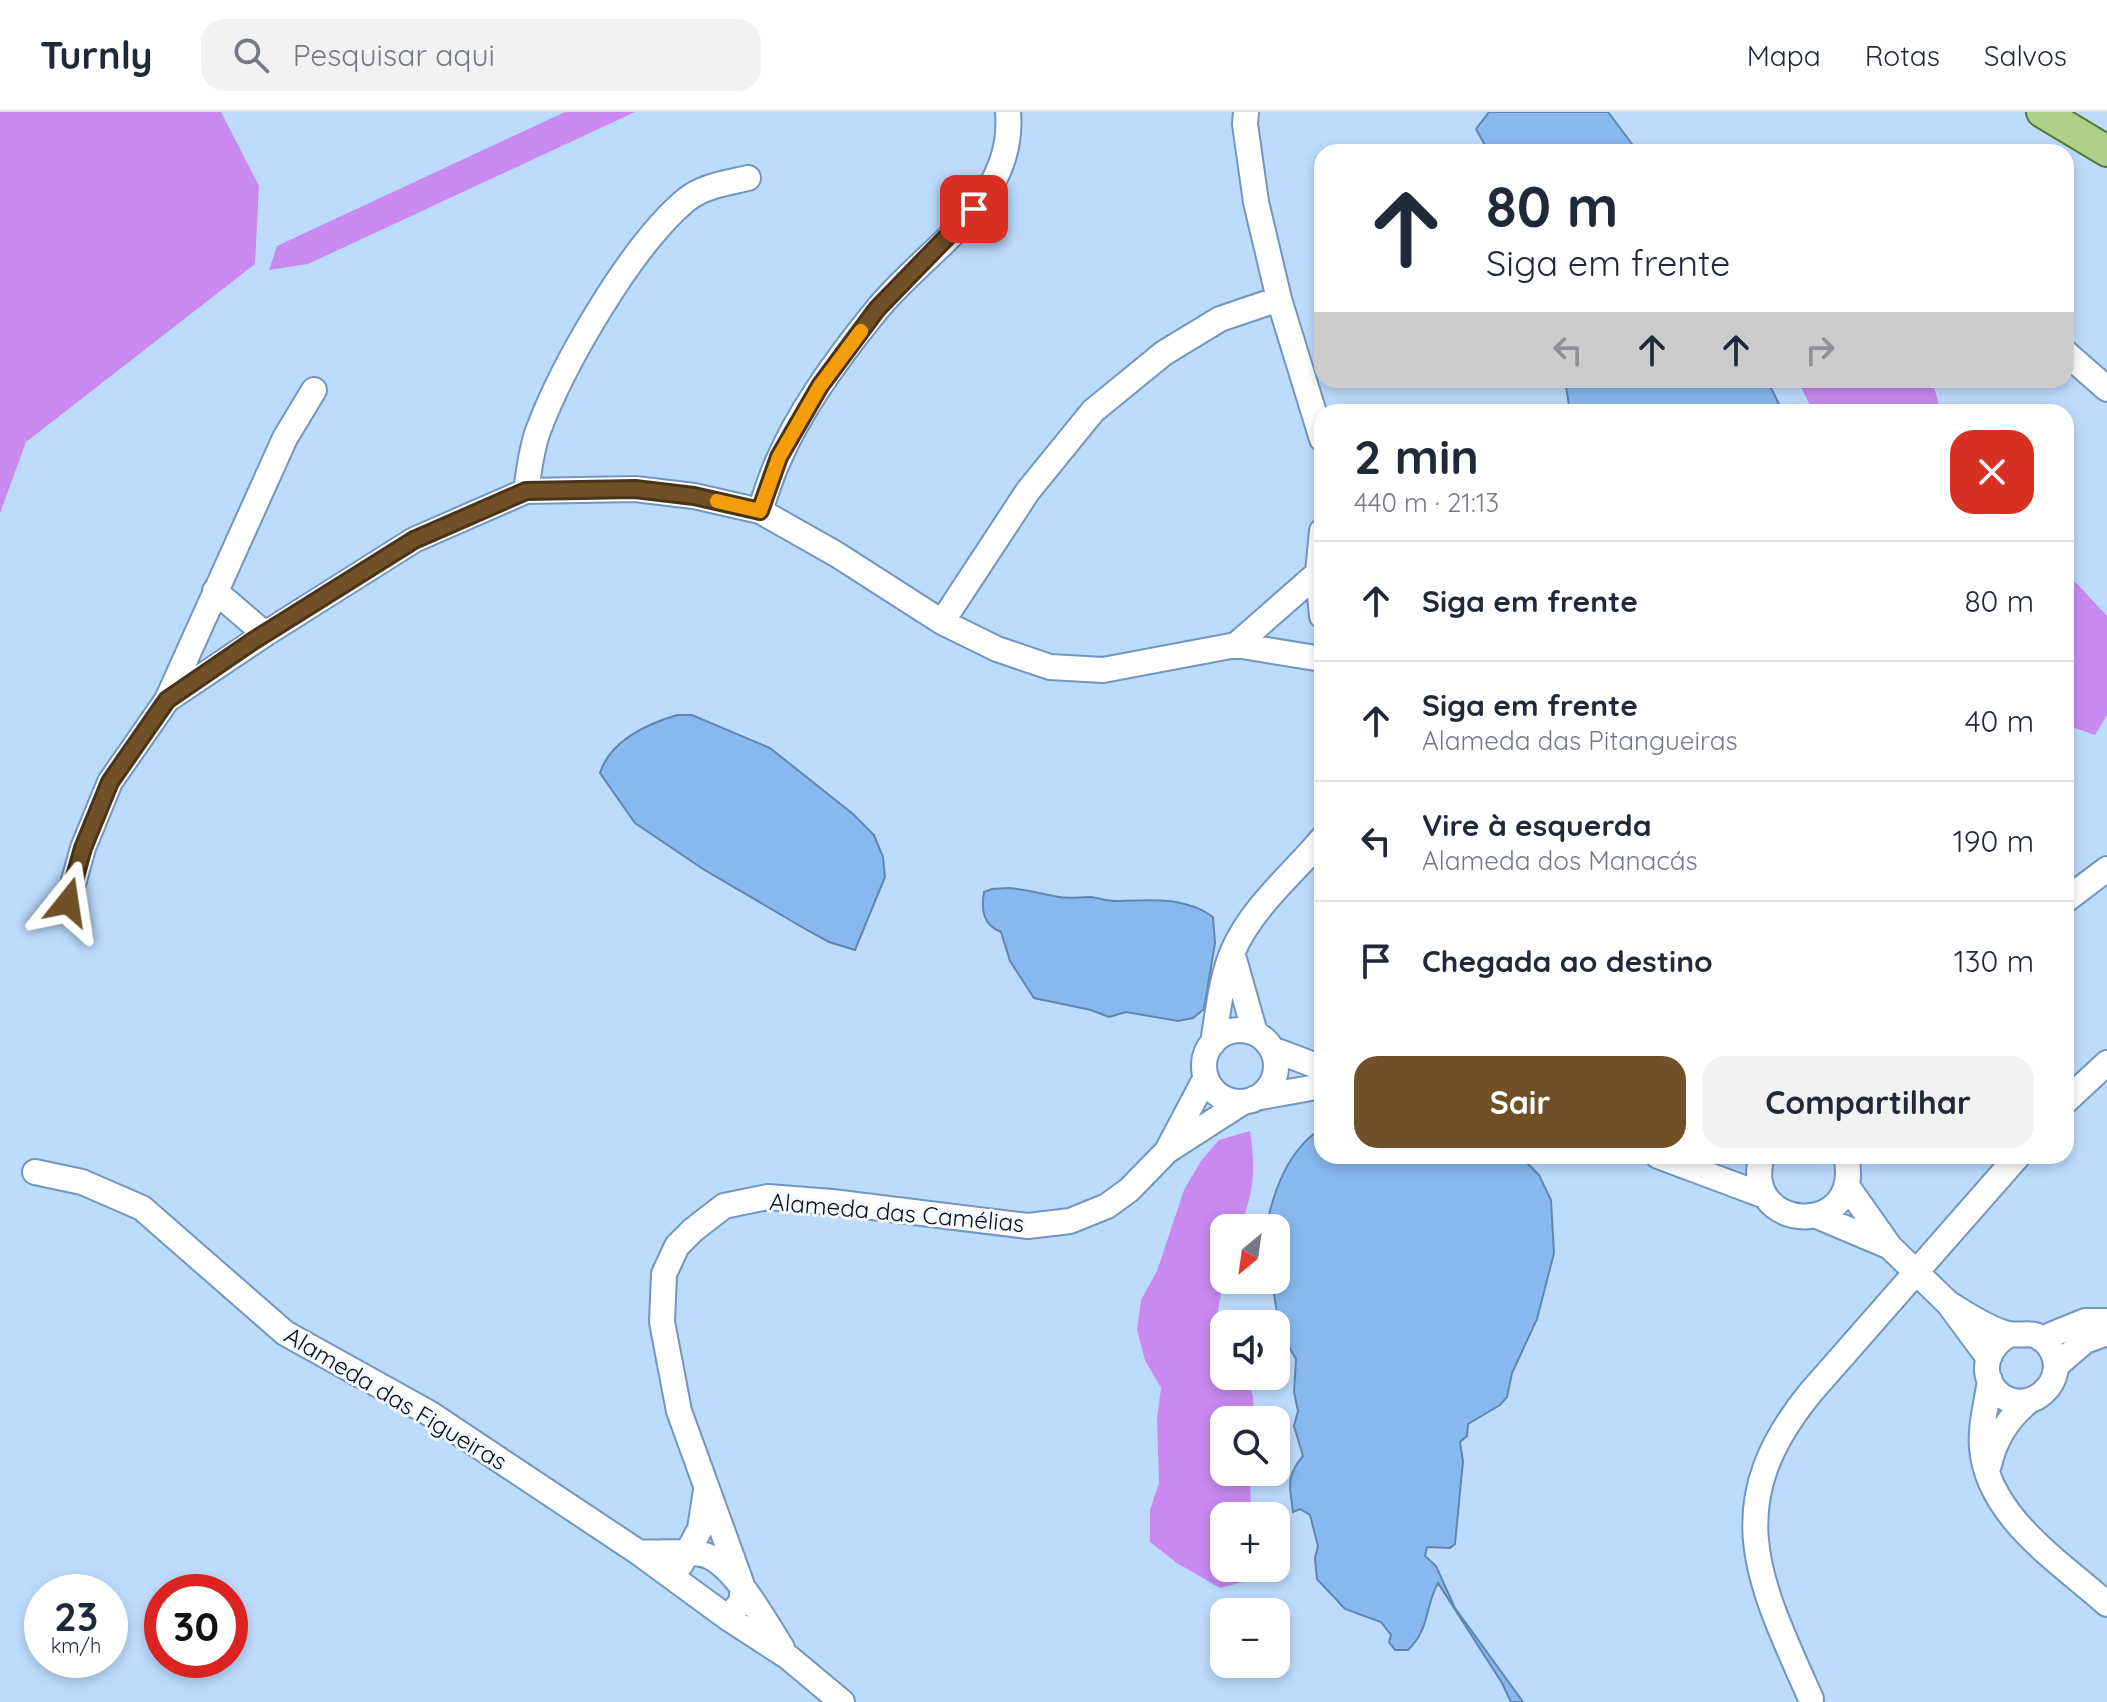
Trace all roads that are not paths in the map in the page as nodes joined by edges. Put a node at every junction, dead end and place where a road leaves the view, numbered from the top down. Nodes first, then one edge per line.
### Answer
1 (1008, 112) edge
2 (1246, 112) edge
3 (2042, 112) edge
4 (2107, 151) edge
5 (748, 178) dead end
6 (1279, 299) junction
7 (2074, 360) edge
8 (2107, 389) edge
9 (314, 390) dead end
10 (1314, 413) edge
11 (526, 491) junction
12 (760, 511) junction
13 (1314, 577) edge
14 (215, 591) junction
15 (942, 622) junction
16 (265, 634) junction
17 (1236, 645) junction
18 (1314, 658) edge
19 (167, 700) junction
20 (1314, 848) edge
21 (2107, 869) edge
22 (2074, 894) edge
23 (68, 902) dead end
24 (1232, 953) junction
25 (1264, 1041) junction
26 (1213, 1043) junction
27 (2107, 1063) edge
28 (1314, 1064) edge
29 (1206, 1077) junction
30 (1314, 1088) edge
31 (2074, 1094) edge
32 (1249, 1100) junction
33 (1167, 1151) junction
34 (1679, 1164) edge
35 (1759, 1164) edge
36 (1848, 1164) edge
37 (2011, 1164) edge
38 (35, 1172) dead end
39 (1847, 1186) junction
40 (1765, 1196) junction
41 (1817, 1216) junction
42 (1890, 1247) junction
43 (1917, 1271) junction
44 (1948, 1303) junction
45 (2107, 1321) edge
46 (2107, 1333) edge
47 (2010, 1334) junction
48 (2041, 1339) junction
49 (2056, 1366) junction
50 (1989, 1369) junction
51 (2029, 1401) junction
52 (1987, 1475) junction
53 (706, 1488) junction
54 (638, 1552) junction
55 (686, 1553) junction
56 (675, 1578) junction
57 (743, 1588) junction
58 (2107, 1604) edge
59 (728, 1618) junction
60 (788, 1657) junction
61 (1811, 1699) dead end
62 (842, 1702) edge

1 - 12 street
2 - 6 street
3 - 4 main road
5 - 11 street
6 - 10 street
6 - 15 street
7 - 8 street
9 - 14 street
11 - 12 street
11 - 16 street
12 - 15 street
13 - 17 street
14 - 16 street
14 - 19 street
15 - 17 street
16 - 19 street
17 - 18 street
19 - 23 street
20 - 24 street
21 - 22 street
24 - 25 street
24 - 26 street
25 - 26 street
25 - 28 street
25 - 32 street
26 - 29 street
27 - 31 street
29 - 32 street
29 - 33 street
30 - 32 street
32 - 33 street
33 - 53 street, Alameda das Camélias
34 - 40 street
35 - 40 street
36 - 39 street
37 - 43 street
38 - 54 street, Alameda das Figueiras
39 - 41 street
39 - 42 street
40 - 41 street
41 - 42 street
42 - 43 street
43 - 44 street
43 - 61 street
44 - 47 street
44 - 50 street
45 - 48 street
46 - 49 street
47 - 48 street
47 - 50 street
48 - 49 street
49 - 51 street
50 - 51 street
50 - 52 street
51 - 52 street
52 - 58 street
53 - 55 street
53 - 57 street, Alameda das Camélias
54 - 55 street
54 - 56 street, Alameda das Figueiras
55 - 56 street
55 - 57 street
56 - 59 street, Alameda das Figueiras
57 - 59 street
57 - 60 street
59 - 60 street
60 - 62 street

